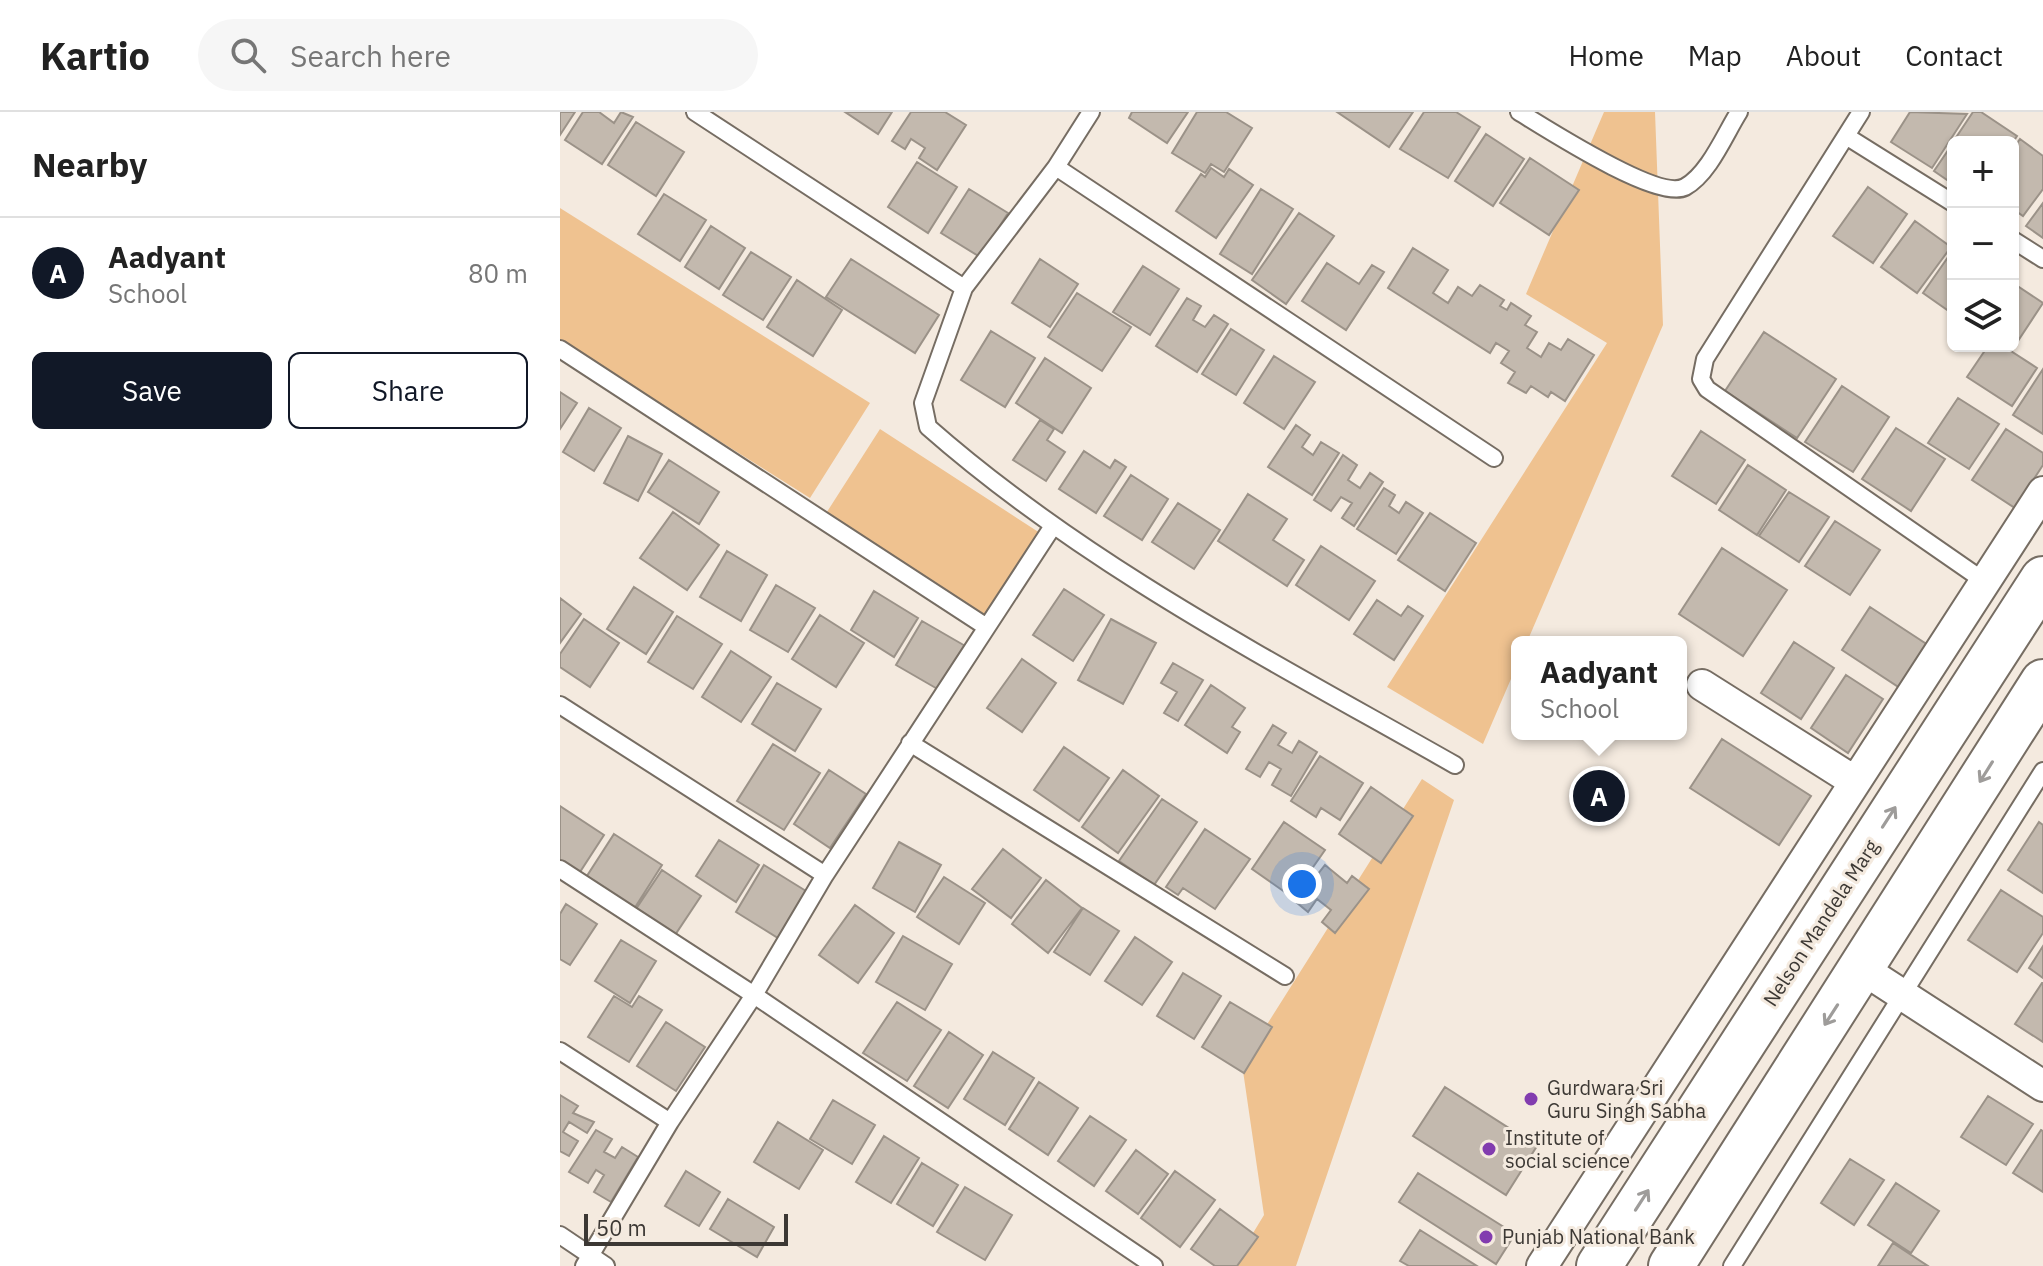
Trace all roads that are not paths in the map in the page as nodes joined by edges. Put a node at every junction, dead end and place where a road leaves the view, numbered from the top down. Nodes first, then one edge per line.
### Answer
1 (695, 112) edge
2 (1091, 112) edge
3 (1519, 112) edge
4 (1739, 112) edge
5 (1861, 112) edge
6 (1846, 136) junction
7 (1056, 167) junction
8 (1947, 199) edge
9 (2019, 244) edge
10 (2043, 259) edge
11 (964, 288) junction
12 (560, 349) edge
13 (1494, 458) dead end
14 (2043, 492) edge
15 (1053, 526) junction
16 (2043, 579) edge
17 (1984, 581) junction
18 (985, 626) junction
19 (1702, 685) dead end
20 (560, 705) edge
21 (2036, 708) edge
22 (910, 743) junction
23 (1455, 765) dead end
24 (2043, 771) edge
25 (1854, 781) junction
26 (560, 869) edge
27 (825, 875) junction
28 (1861, 968) junction
29 (1285, 976) dead end
30 (754, 995) junction
31 (1902, 995) junction
32 (560, 1051) edge
33 (2043, 1086) edge
34 (670, 1122) junction
35 (560, 1235) edge
36 (588, 1261) edge
37 (606, 1266) edge
38 (1154, 1266) edge
39 (1542, 1266) edge
40 (1599, 1266) edge
41 (1671, 1266) edge
42 (1732, 1266) edge

1 - 11 lane
2 - 7 lane
3 - 4 lane
5 - 6 lane
6 - 8 lane
6 - 17 lane
7 - 11 lane
7 - 13 lane
9 - 10 lane
11 - 15 lane
12 - 18 lane
14 - 17 street
15 - 18 lane
15 - 23 lane
40 -> 16 main road, Nelson Mandela Marg
17 - 25 street
18 - 22 lane
19 - 25 street
20 - 27 lane
21 -> 28 main road
22 - 27 lane
22 - 29 lane
24 - 31 lane
25 - 39 street
26 - 30 lane
27 - 30 lane
28 - 31 street
28 -> 41 main road
30 - 34 lane
30 - 38 lane
31 - 33 street
31 - 42 lane
32 - 34 lane
34 - 36 lane
35 - 36 lane
36 - 37 lane

